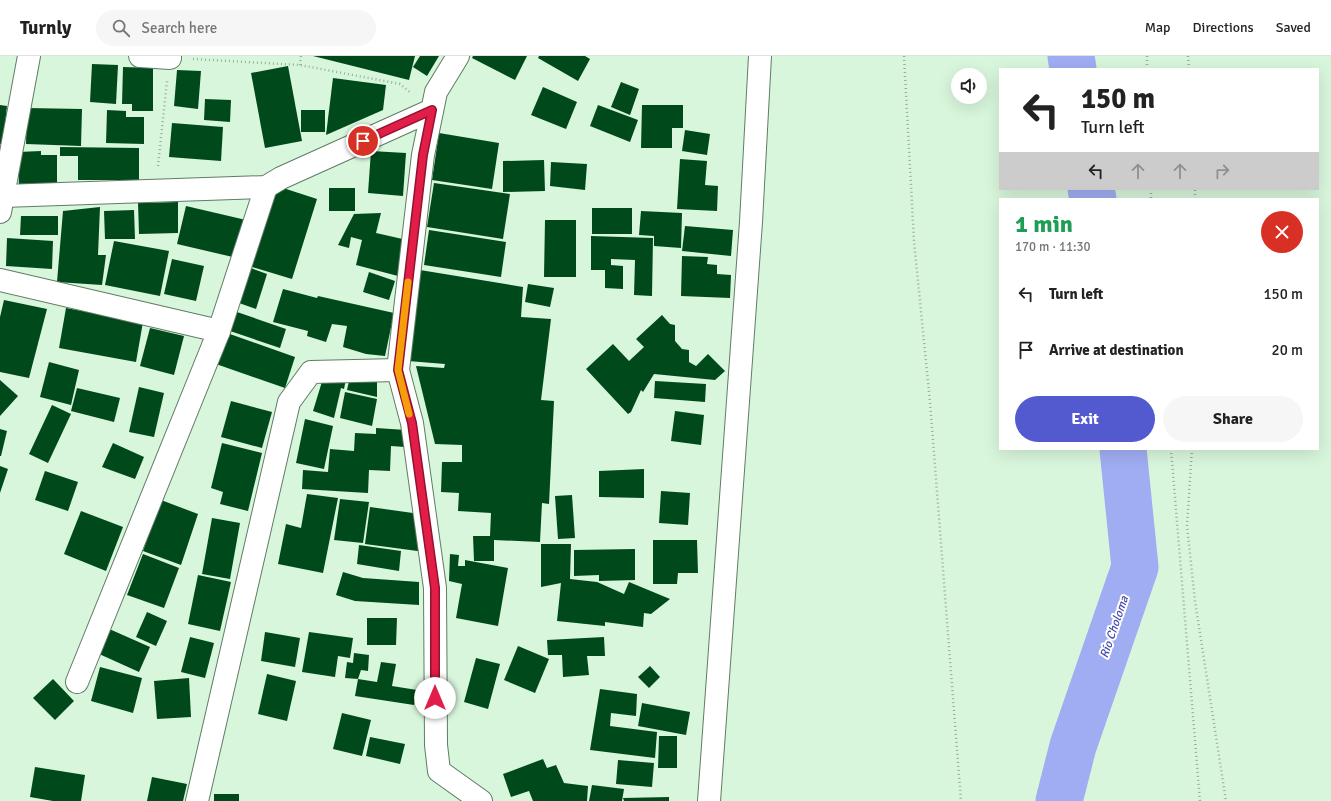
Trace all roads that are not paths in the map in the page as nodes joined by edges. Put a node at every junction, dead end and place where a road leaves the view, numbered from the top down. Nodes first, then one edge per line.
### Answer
1 (29, 56) edge
2 (140, 56) edge
3 (458, 56) edge
4 (760, 56) edge
5 (170, 57) edge
6 (432, 110) junction
7 (266, 187) junction
8 (2, 204) edge
9 (0, 280) edge
10 (219, 331) junction
11 (398, 370) junction
12 (77, 682) dead end
13 (197, 801) edge
14 (482, 801) edge
15 (710, 801) edge

1 - 8 street
2 - 5 street
3 - 6 street
4 - 15 street
6 - 7 street
6 - 11 street
7 - 8 street
7 - 10 street
9 - 10 street
10 - 12 street
11 - 13 street
11 - 14 street

